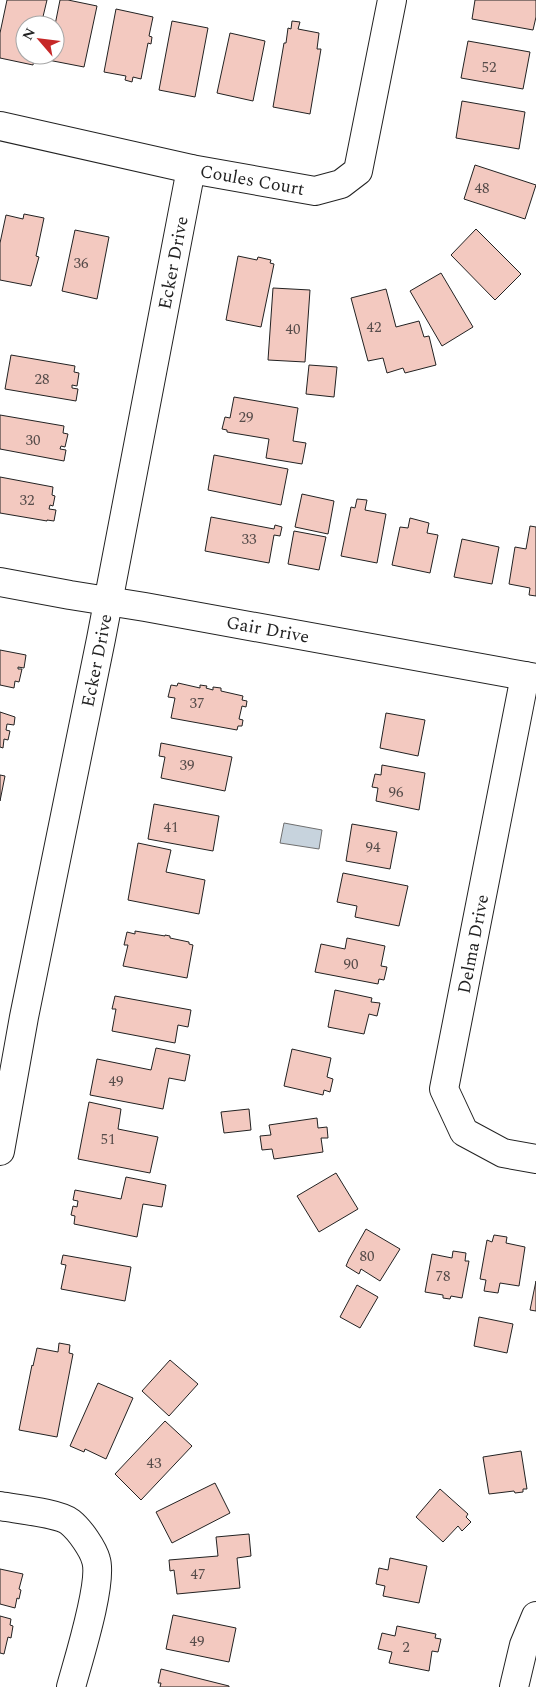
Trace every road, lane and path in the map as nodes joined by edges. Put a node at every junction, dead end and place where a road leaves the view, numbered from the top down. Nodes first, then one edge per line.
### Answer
1 (392, 0) edge
2 (0, 126) edge
3 (191, 169) junction
4 (0, 582) edge
5 (108, 601) junction
6 (530, 677) edge
7 (9, 1052) edge
8 (0, 1151) edge
9 (536, 1158) edge
10 (0, 1506) edge
11 (536, 1616) edge
12 (71, 1687) edge
13 (514, 1687) edge

1 - 3 street, Coules Court
2 - 3 street, Coules Court
3 - 5 street, Ecker Drive
4 - 5 street, Gair Drive
5 - 6 street, Gair Drive
5 - 7 street, Ecker Drive
6 - 9 street, Delma Drive
7 - 8 street, Ecker Drive
10 - 12 street
11 - 13 street

